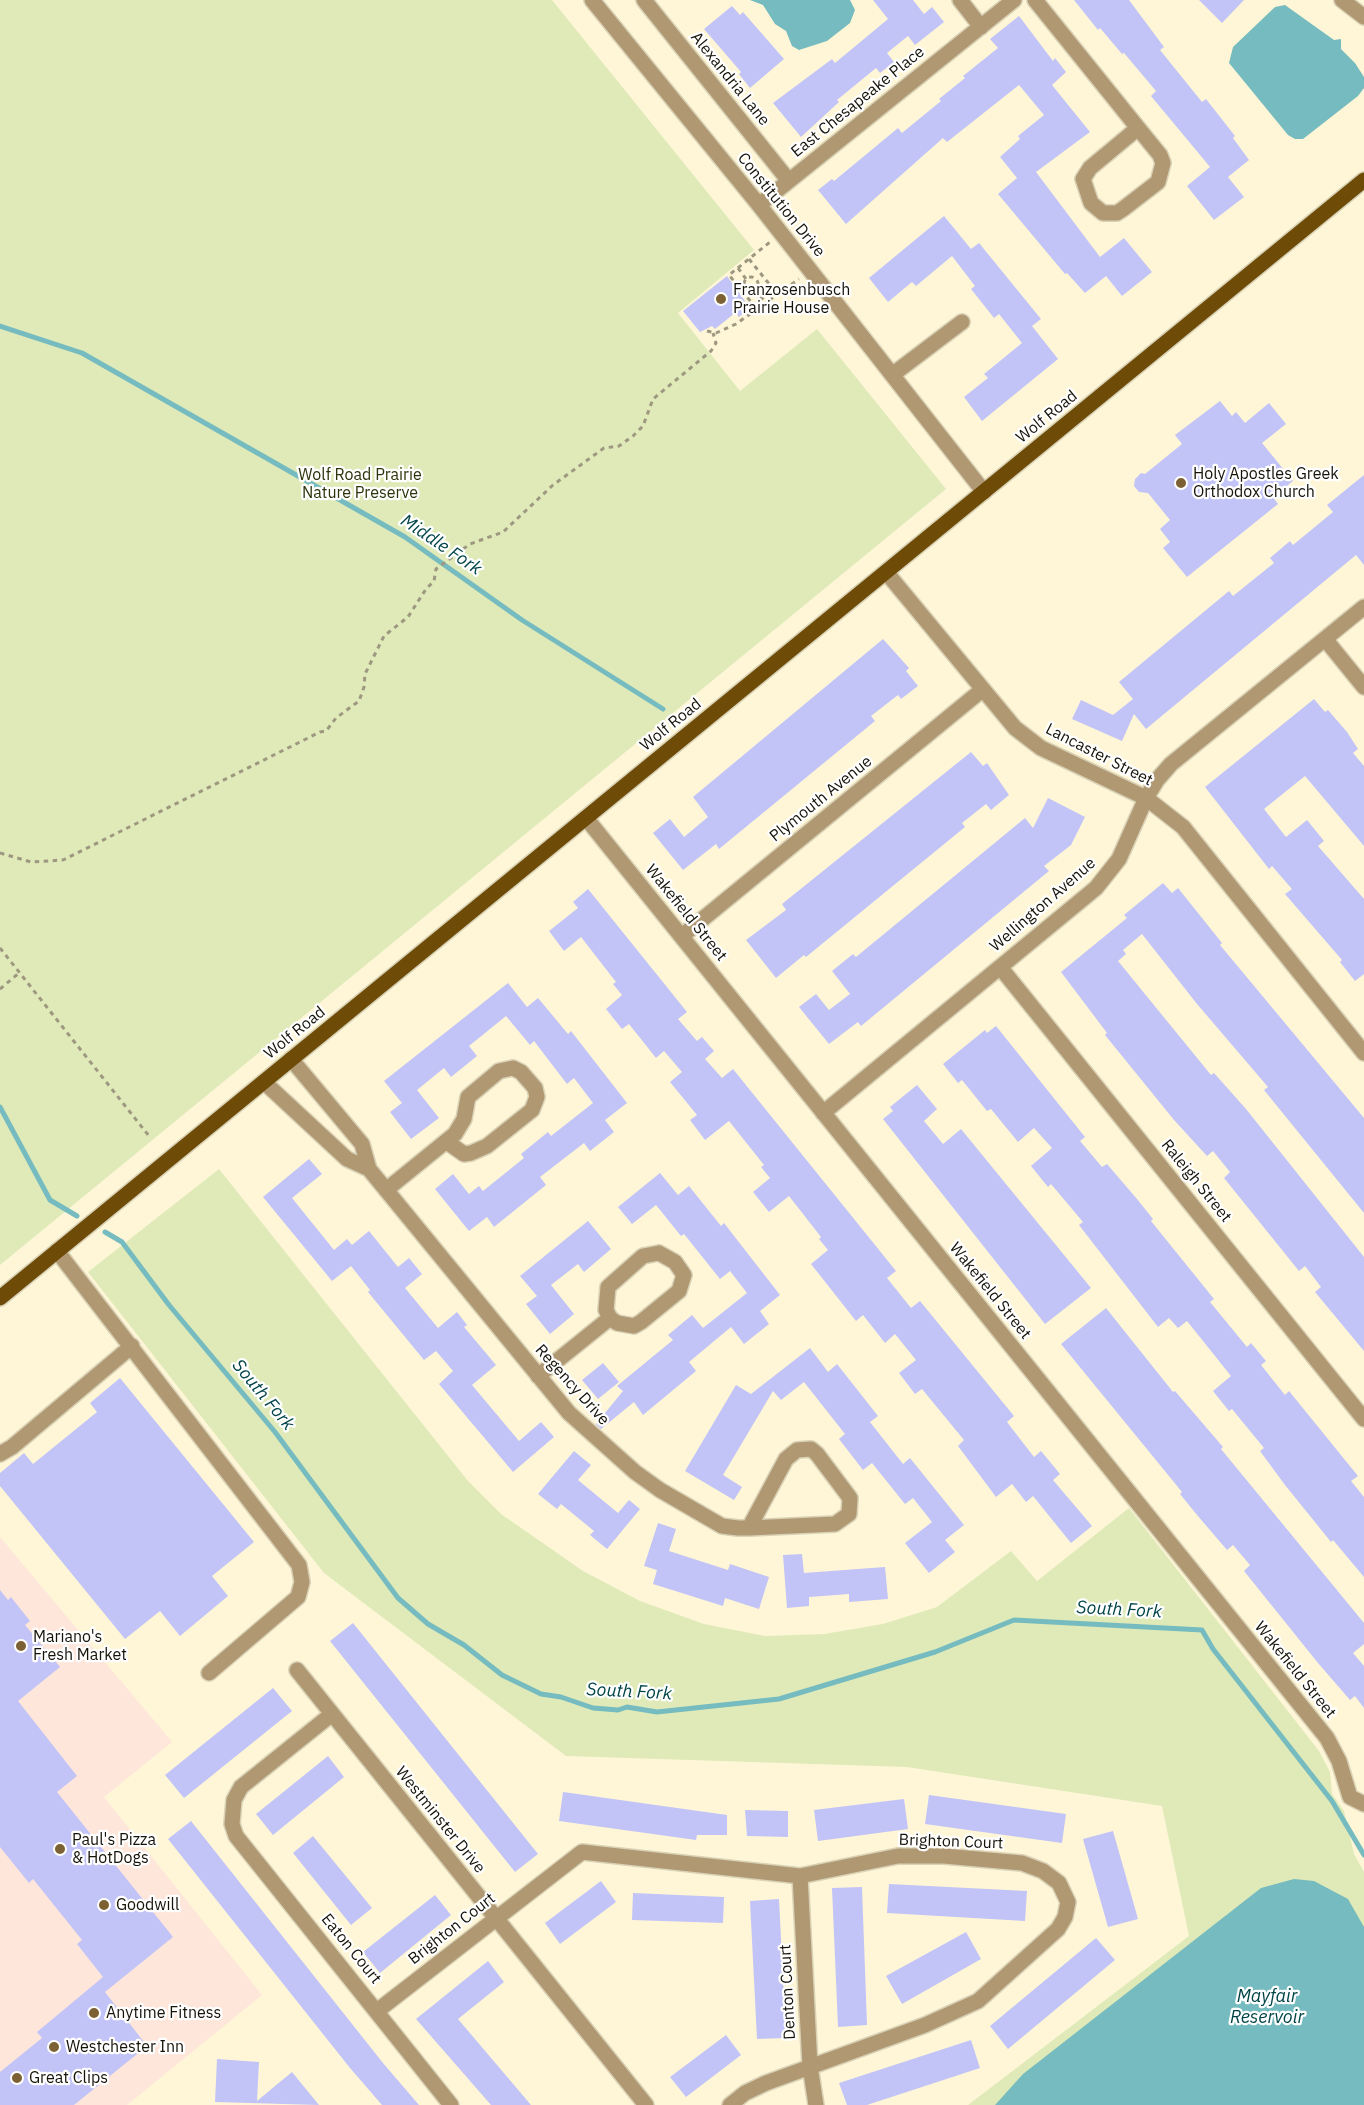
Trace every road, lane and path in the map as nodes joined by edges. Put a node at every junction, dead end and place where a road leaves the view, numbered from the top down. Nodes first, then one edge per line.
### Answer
1 (592, 0) edge
2 (644, 0) edge
3 (960, 0) edge
4 (1014, 0) edge
5 (1035, 0) edge
6 (1342, 0) edge
7 (1364, 17) edge
8 (981, 27) junction
9 (1138, 128) junction
10 (1364, 180) edge
11 (789, 181) junction
12 (759, 205) junction
13 (780, 233) junction
14 (749, 259) junction
15 (738, 268) junction
16 (810, 271) junction
17 (746, 279) junction
18 (755, 290) junction
19 (778, 295) junction
20 (766, 302) junction
21 (756, 308) junction
22 (962, 322) dead end
23 (707, 331) dead end
24 (713, 333) junction
25 (892, 375) junction
26 (984, 492) junction
27 (886, 572) junction
28 (1364, 607) edge
29 (1325, 639) junction
30 (1364, 687) edge
31 (982, 690) junction
32 (1146, 798) junction
33 (585, 818) junction
34 (0, 853) edge
35 (681, 936) junction
36 (0, 948) edge
37 (1000, 967) junction
38 (19, 973) junction
39 (0, 989) edge
40 (1364, 1053) edge
41 (291, 1059) junction
42 (264, 1082) junction
43 (823, 1113) junction
44 (149, 1136) dead end
45 (447, 1142) junction
46 (369, 1169) junction
47 (386, 1190) junction
48 (57, 1251) junction
49 (0, 1298) edge
50 (610, 1318) junction
51 (132, 1346) junction
52 (538, 1376) junction
53 (1364, 1419) edge
54 (0, 1454) edge
55 (749, 1528) junction
56 (297, 1670) dead end
57 (209, 1673) dead end
58 (332, 1714) junction
59 (1357, 1800) edge
60 (800, 1876) junction
61 (495, 1918) junction
62 (377, 2011) junction
63 (810, 2066) junction
64 (451, 2105) edge
65 (646, 2105) edge
66 (730, 2105) edge
67 (816, 2105) edge

1 - 12 street, Constitution Drive
2 - 11 street, Alexandria Lane
3 - 8 street
4 - 8 street, East Chesapeake Place
5 - 9 street
6 - 7 street
8 - 11 street, East Chesapeake Place
9 - 9 street
10 - 26 main road, Wolf Road
11 - 12 street, East Chesapeake Place
12 - 13 street, Constitution Drive
13 - 14 path
13 - 16 street, Constitution Drive
14 - 15 path
14 - 19 path
15 - 17 path
15 - 21 path
16 - 19 path
16 - 25 street, Constitution Drive
17 - 18 path
17 - 18 path
18 - 20 path
19 - 20 path
20 - 21 path
21 - 24 path
22 - 25 street
23 - 24 path
24 - 34 path
25 - 26 street, Constitution Drive
26 - 27 main road, Wolf Road
27 - 31 street, Lancaster Street
27 - 33 main road, Wolf Road
28 - 29 street, Wellington Avenue
29 - 30 street
29 - 32 street, Wellington Avenue
31 - 32 street, Lancaster Street
31 - 35 street, Plymouth Avenue
32 - 37 street, Wellington Avenue
32 - 40 street, Lancaster Street
33 - 35 street, Wakefield Street
33 - 41 main road, Wolf Road
35 - 43 street, Wakefield Street
36 - 38 path
37 - 43 street, Wellington Avenue
37 - 53 street, Raleigh Street
38 - 39 path
38 - 44 path
41 - 42 main road, Wolf Road
41 - 46 street, Regency Drive
42 - 46 street, Regency Drive
42 - 48 main road, Wolf Road
43 - 59 street, Wakefield Street
45 - 45 street
45 - 47 street
46 - 47 street, Regency Drive
47 - 52 street, Regency Drive
48 - 49 main road, Wolf Road
48 - 51 street
50 - 50 street
50 - 52 street
51 - 54 street
51 - 57 street
52 - 55 street, Regency Drive
55 - 55 street, Regency Drive
56 - 58 street, Westminster Drive
58 - 61 street, Westminster Drive
58 - 62 street, Eaton Court
60 - 61 street, Brighton Court
60 - 63 street, Denton Court
60 - 63 street, Brighton Court
61 - 62 street, Brighton Court
61 - 65 street, Westminster Drive
62 - 64 street, Eaton Court
63 - 66 street, Brighton Court
63 - 67 street, Denton Court

